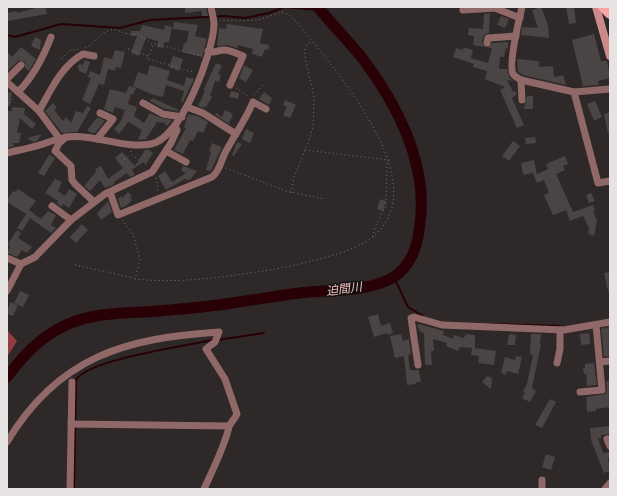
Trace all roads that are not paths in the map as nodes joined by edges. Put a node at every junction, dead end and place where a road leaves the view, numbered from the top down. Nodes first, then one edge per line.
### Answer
1 (211, 7) edge
2 (522, 7) edge
3 (596, 7) edge
4 (602, 7) edge
5 (463, 10) dead end
6 (610, 14) edge
7 (520, 18) junction
8 (516, 36) junction
9 (51, 37) dead end
10 (486, 43) dead end
11 (207, 54) junction
12 (94, 56) dead end
13 (610, 56) edge
14 (21, 65) dead end
15 (521, 80) junction
16 (7, 81) edge
17 (230, 85) road end
18 (610, 89) edge
19 (18, 92) junction
20 (574, 92) junction
21 (522, 100) dead end
22 (143, 103) dead end
23 (187, 106) junction
24 (266, 109) dead end
25 (39, 111) junction
26 (100, 113) dead end
27 (182, 117) junction
28 (175, 126) junction
29 (236, 134) junction
30 (63, 137) junction
31 (98, 139) junction
32 (166, 151) junction
33 (7, 153) edge
34 (186, 162) dead end
35 (610, 180) edge
36 (110, 192) junction
37 (94, 202) junction
38 (52, 206) dead end
39 (71, 220) junction
40 (7, 258) edge
41 (21, 264) junction
42 (7, 291) edge
43 (610, 322) edge
44 (596, 325) junction
45 (560, 330) junction
46 (610, 361) edge
47 (600, 362) junction
48 (557, 363) dead end
49 (418, 365) dead end
50 (72, 382) dead end
51 (580, 392) dead end
52 (71, 424) junction
53 (229, 426) junction
54 (607, 439) dead end
55 (7, 442) edge
56 (610, 446) edge
57 (542, 480) dead end
58 (610, 483) edge
59 (70, 489) edge
60 (204, 489) edge
61 (542, 489) edge
62 (605, 489) edge

1 - 11 street
2 - 7 street
3 - 13 street
4 - 6 main road
5 - 7 street
7 - 8 street
8 - 10 street
8 - 15 street
9 - 19 street
11 - 17 street
11 - 23 street
12 - 25 street
14 - 16 street
15 - 20 street
15 - 21 street
16 - 19 street
18 - 20 street
19 - 25 street
20 - 35 street
22 - 27 street
23 - 27 street
23 - 29 street
24 - 29 street
25 - 30 street
26 - 31 street
27 - 28 street
28 - 31 street
28 - 32 street
29 - 36 street
30 - 31 street
30 - 33 street
30 - 37 street
32 - 34 street
32 - 36 street
36 - 37 street
37 - 39 street
38 - 39 street
39 - 41 street
40 - 41 street
41 - 42 street
43 - 44 street
44 - 45 street
44 - 47 street
45 - 48 street
45 - 49 street
46 - 47 street
47 - 51 street
50 - 52 street
52 - 53 street
52 - 59 street
53 - 55 street
53 - 60 street
54 - 56 street
57 - 61 street
58 - 62 street

